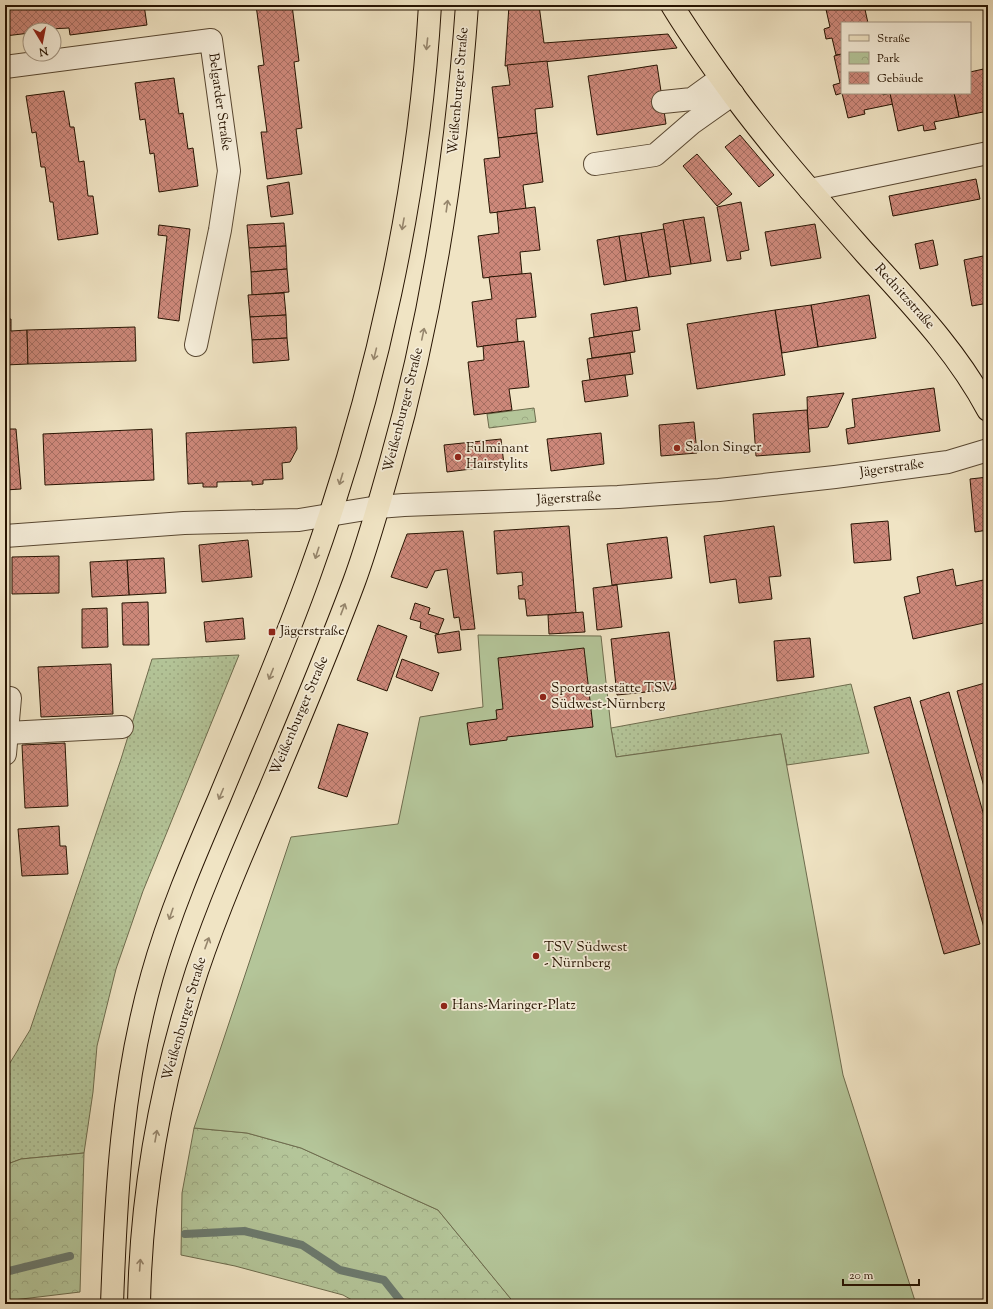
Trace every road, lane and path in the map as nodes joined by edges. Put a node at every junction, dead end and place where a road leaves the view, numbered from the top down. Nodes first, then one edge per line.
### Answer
1 (430, 5) edge
2 (467, 5) edge
3 (672, 5) edge
4 (5, 67) edge
5 (727, 86) junction
6 (663, 102) dead end
7 (988, 153) edge
8 (595, 164) dead end
9 (810, 190) junction
10 (196, 345) dead end
11 (988, 410) edge
12 (988, 450) edge
13 (378, 507) junction
14 (330, 516) junction
15 (5, 536) edge
16 (10, 698) dead end
17 (122, 727) dead end
18 (7, 733) junction
19 (5, 754) edge
20 (112, 1304) edge
21 (139, 1304) edge

1 -> 14 main road
13 -> 2 main road, Weißenburger Straße
3 - 5 main road, Rednitzstraße
4 - 10 street, Belgarder Straße
5 - 6 street
5 - 8 street
5 - 9 main road, Rednitzstraße
7 - 9 street
9 - 11 main road, Rednitzstraße
12 - 13 street, Jägerstraße
13 - 14 street, Jägerstraße
21 -> 13 main road, Weißenburger Straße
14 - 15 street, Jägerstraße
14 -> 20 main road
16 - 18 street
17 - 18 street
18 - 19 street

